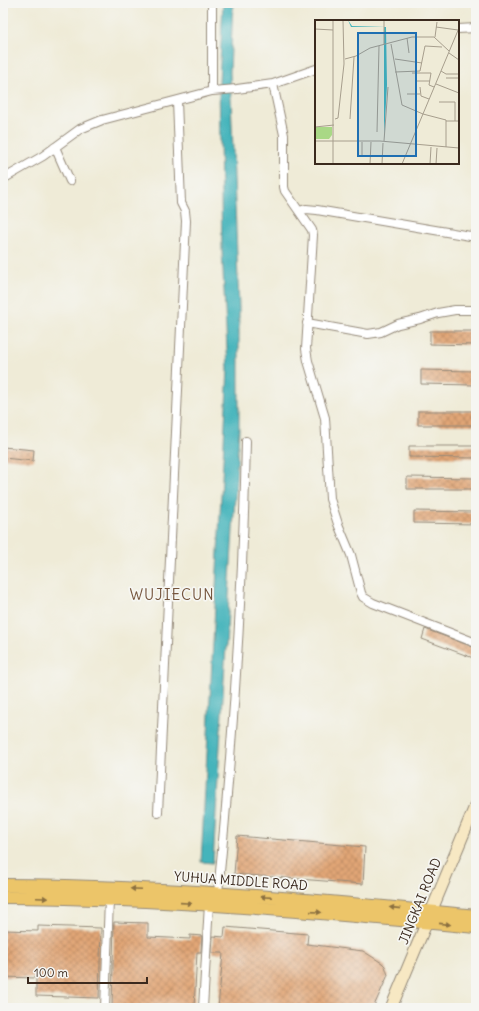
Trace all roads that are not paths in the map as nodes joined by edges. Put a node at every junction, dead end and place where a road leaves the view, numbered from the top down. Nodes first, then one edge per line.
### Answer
1 (212, 3) edge
2 (476, 28) edge
3 (459, 29) edge
4 (315, 69) edge
5 (273, 84) junction
6 (213, 91) junction
7 (177, 101) junction
8 (55, 147) junction
9 (3, 179) edge
10 (70, 181) dead end
11 (299, 211) junction
12 (476, 237) edge
13 (476, 310) edge
14 (307, 323) junction
15 (246, 441) dead end
16 (476, 643) edge
17 (476, 804) edge
18 (158, 813) dead end
19 (3, 885) edge
20 (218, 893) junction
21 (3, 897) edge
22 (109, 900) junction
23 (209, 904) junction
24 (476, 916) edge
25 (429, 917) junction
26 (476, 927) edge
27 (105, 1008) edge
28 (203, 1008) edge
29 (391, 1008) edge

1 - 6 street
2 - 3 street
4 - 5 street
5 - 6 street
5 - 11 street
6 - 7 street
7 - 8 street
7 - 18 street
8 - 9 street
8 - 10 street
11 - 12 street
11 - 14 street
13 - 14 street
14 - 16 street
15 - 20 street
17 - 25 main road, JINGKAI ROAD
20 -> 19 main road, YUHUA MIDDLE ROAD
25 -> 20 main road, YUHUA MIDDLE ROAD
21 -> 22 main road, YUHUA MIDDLE ROAD
22 -> 23 main road, YUHUA MIDDLE ROAD
22 - 27 street
23 -> 25 main road, YUHUA MIDDLE ROAD
23 - 28 street
24 - 25 main road, YUHUA MIDDLE ROAD
25 -> 26 main road, YUHUA MIDDLE ROAD
25 - 29 main road, JINGKAI ROAD

